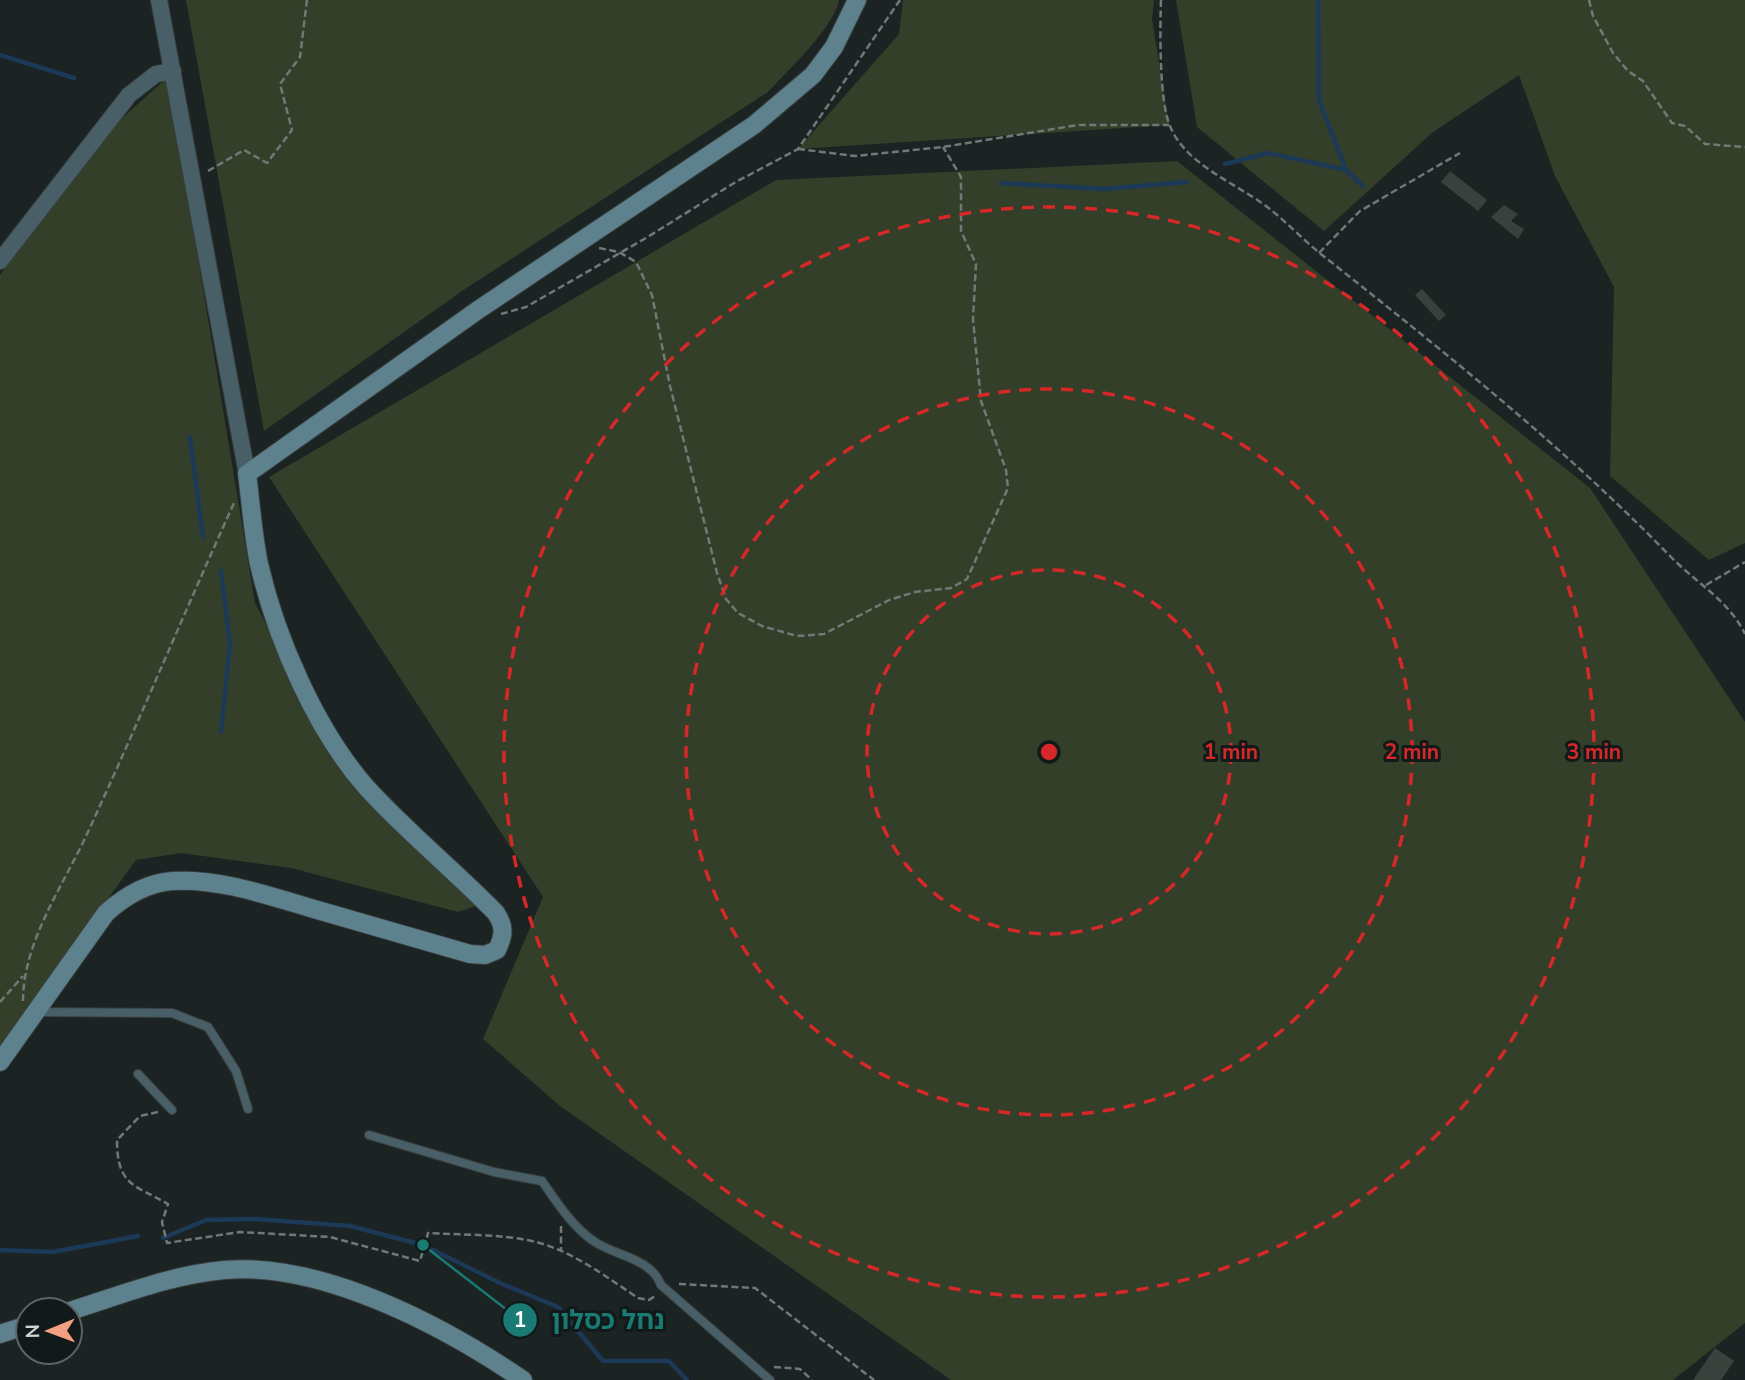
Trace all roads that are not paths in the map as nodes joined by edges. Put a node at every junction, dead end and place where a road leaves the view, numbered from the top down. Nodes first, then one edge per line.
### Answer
1 (159, 0) edge
2 (858, 0) edge
3 (173, 71) junction
4 (0, 261) edge
5 (247, 474) junction
6 (30, 1008) junction
7 (0, 1062) edge
8 (138, 1074) dead end
9 (248, 1109) dead end
10 (172, 1110) road end
11 (369, 1135) dead end
12 (84, 1307) edge
13 (523, 1380) edge
14 (770, 1380) edge

1 - 3 street
2 - 5 main road
3 - 4 street
3 - 5 street
5 - 6 main road
6 - 7 main road
6 - 9 lane
8 - 10 lane
11 - 14 lane
12 - 13 main road

